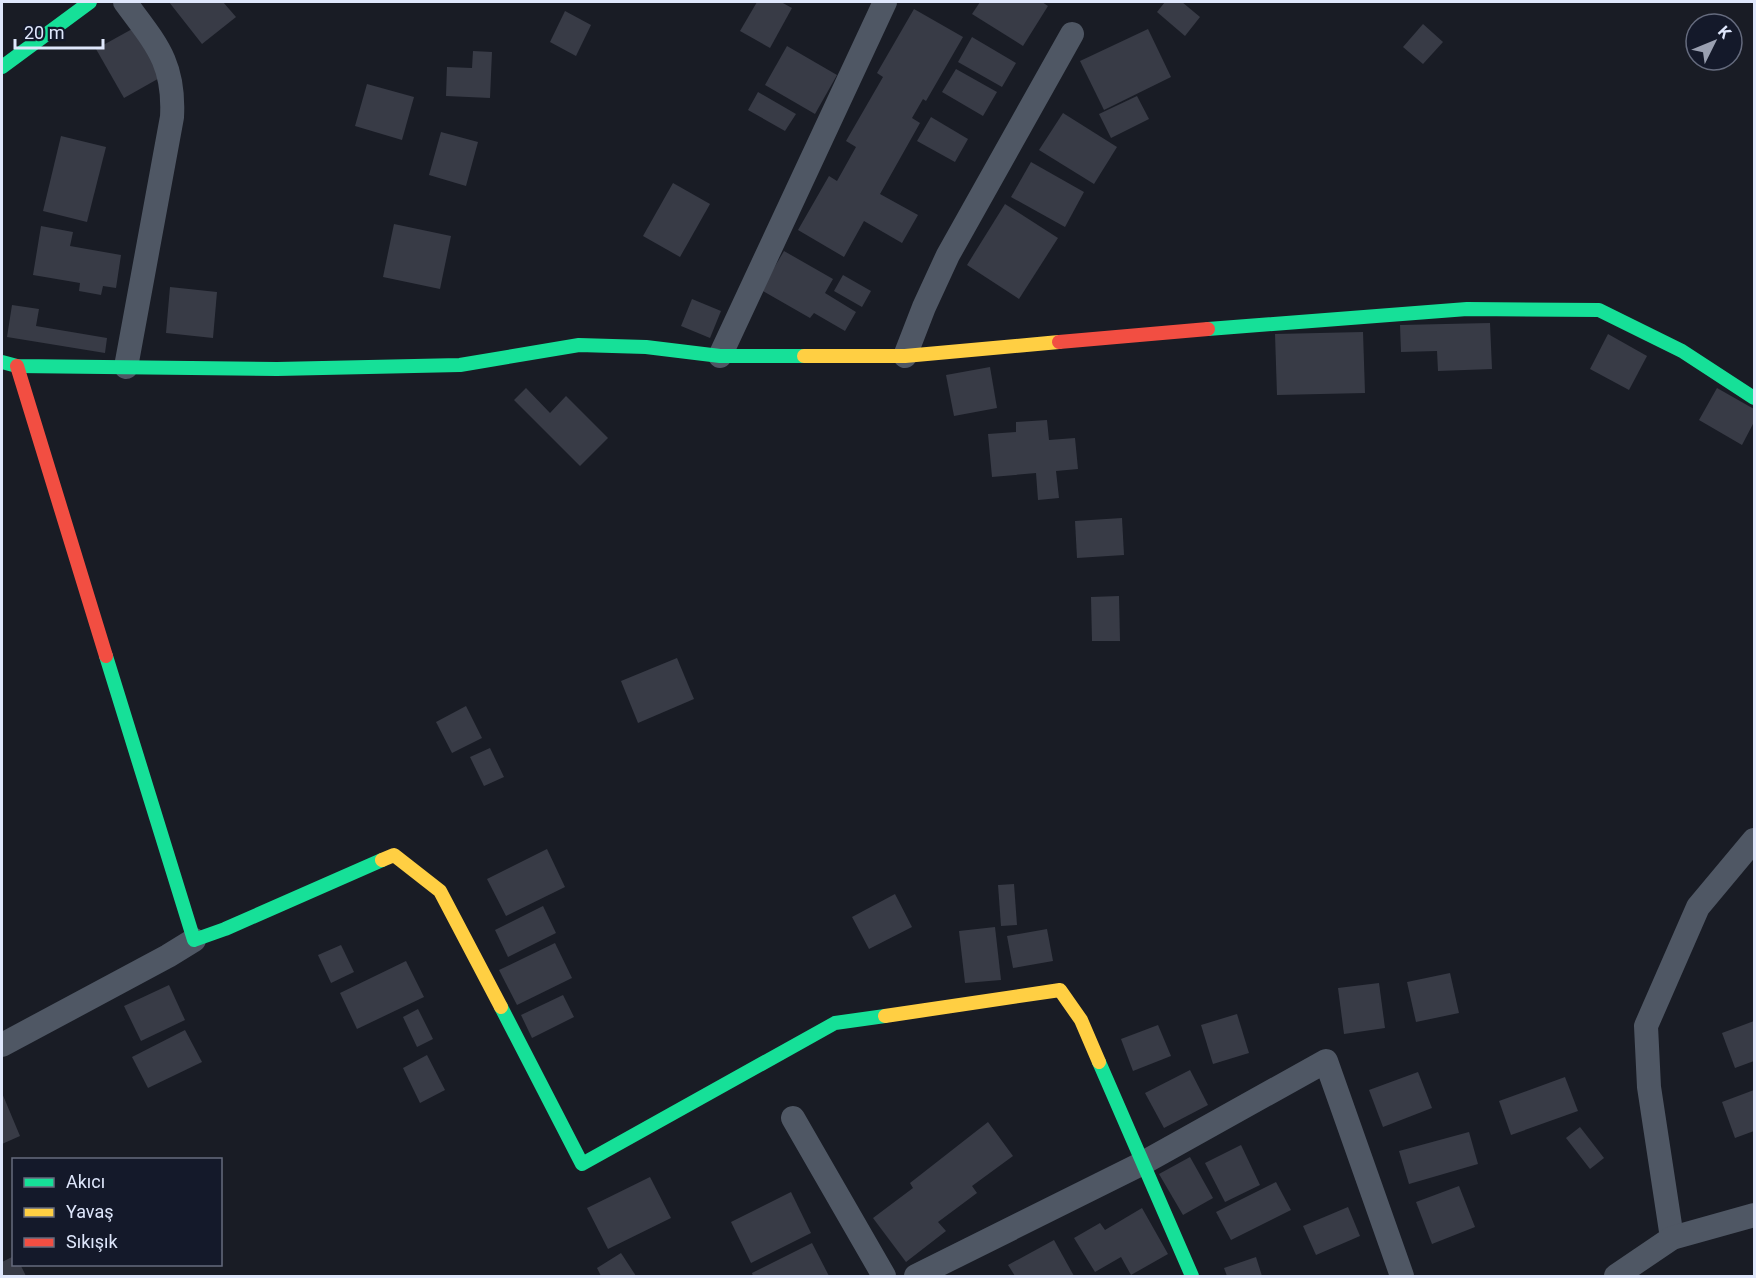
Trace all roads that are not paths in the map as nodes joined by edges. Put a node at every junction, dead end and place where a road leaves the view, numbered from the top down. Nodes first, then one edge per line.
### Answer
1 (90, 2) edge
2 (125, 2) edge
3 (885, 2) edge
4 (1072, 34) dead end
5 (2, 67) edge
6 (720, 356) junction
7 (905, 356) junction
8 (2, 362) edge
9 (17, 366) junction
10 (126, 367) junction
11 (1755, 398) edge
12 (1755, 840) edge
13 (194, 940) junction
14 (2, 1045) edge
15 (793, 1118) dead end
16 (1143, 1163) junction
17 (1755, 1215) edge
18 (1672, 1238) junction
19 (884, 1276) edge
20 (916, 1276) edge
21 (1192, 1276) edge
22 (1402, 1276) edge
23 (1616, 1276) edge

1 - 5 street
2 - 10 street
3 - 6 street
4 - 7 street
6 - 7 street
6 - 10 street
7 - 11 street
8 - 9 street
9 - 10 street
9 - 13 street
12 - 18 street
13 - 14 street
13 - 16 street
15 - 19 street
16 - 20 street
16 - 21 street
16 - 22 street
17 - 18 street
18 - 23 street

